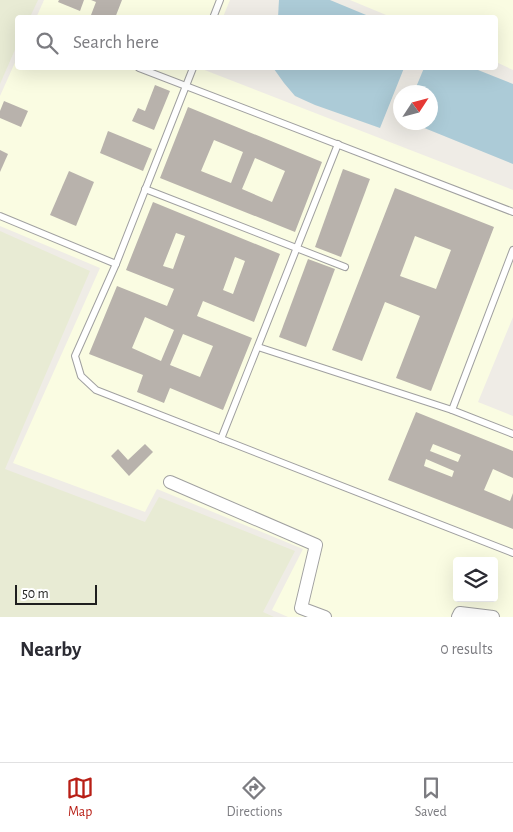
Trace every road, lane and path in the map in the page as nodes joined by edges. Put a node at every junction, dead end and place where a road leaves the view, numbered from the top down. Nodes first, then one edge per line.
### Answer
1 (220, 0) edge
2 (214, 15) edge
3 (145, 70) edge
4 (192, 70) edge
5 (186, 85) junction
6 (338, 144) junction
7 (145, 189) junction
8 (513, 212) edge
9 (0, 216) edge
10 (296, 248) junction
11 (513, 250) edge
12 (116, 264) junction
13 (345, 267) dead end
14 (258, 347) junction
15 (452, 410) junction
16 (513, 434) edge
17 (221, 439) junction
18 (170, 482) dead end
19 (513, 553) edge
20 (325, 617) edge
21 (458, 617) edge
22 (493, 617) edge

1 - 2 lane
3 - 5 lane
4 - 5 lane
5 - 6 lane
5 - 7 lane
6 - 8 lane
6 - 10 lane
7 - 10 lane
7 - 12 lane
9 - 12 lane
10 - 13 lane
10 - 14 lane
11 - 15 lane
12 - 17 lane
14 - 15 lane
14 - 17 lane
15 - 16 lane
17 - 19 lane
18 - 20 street
21 - 22 street

